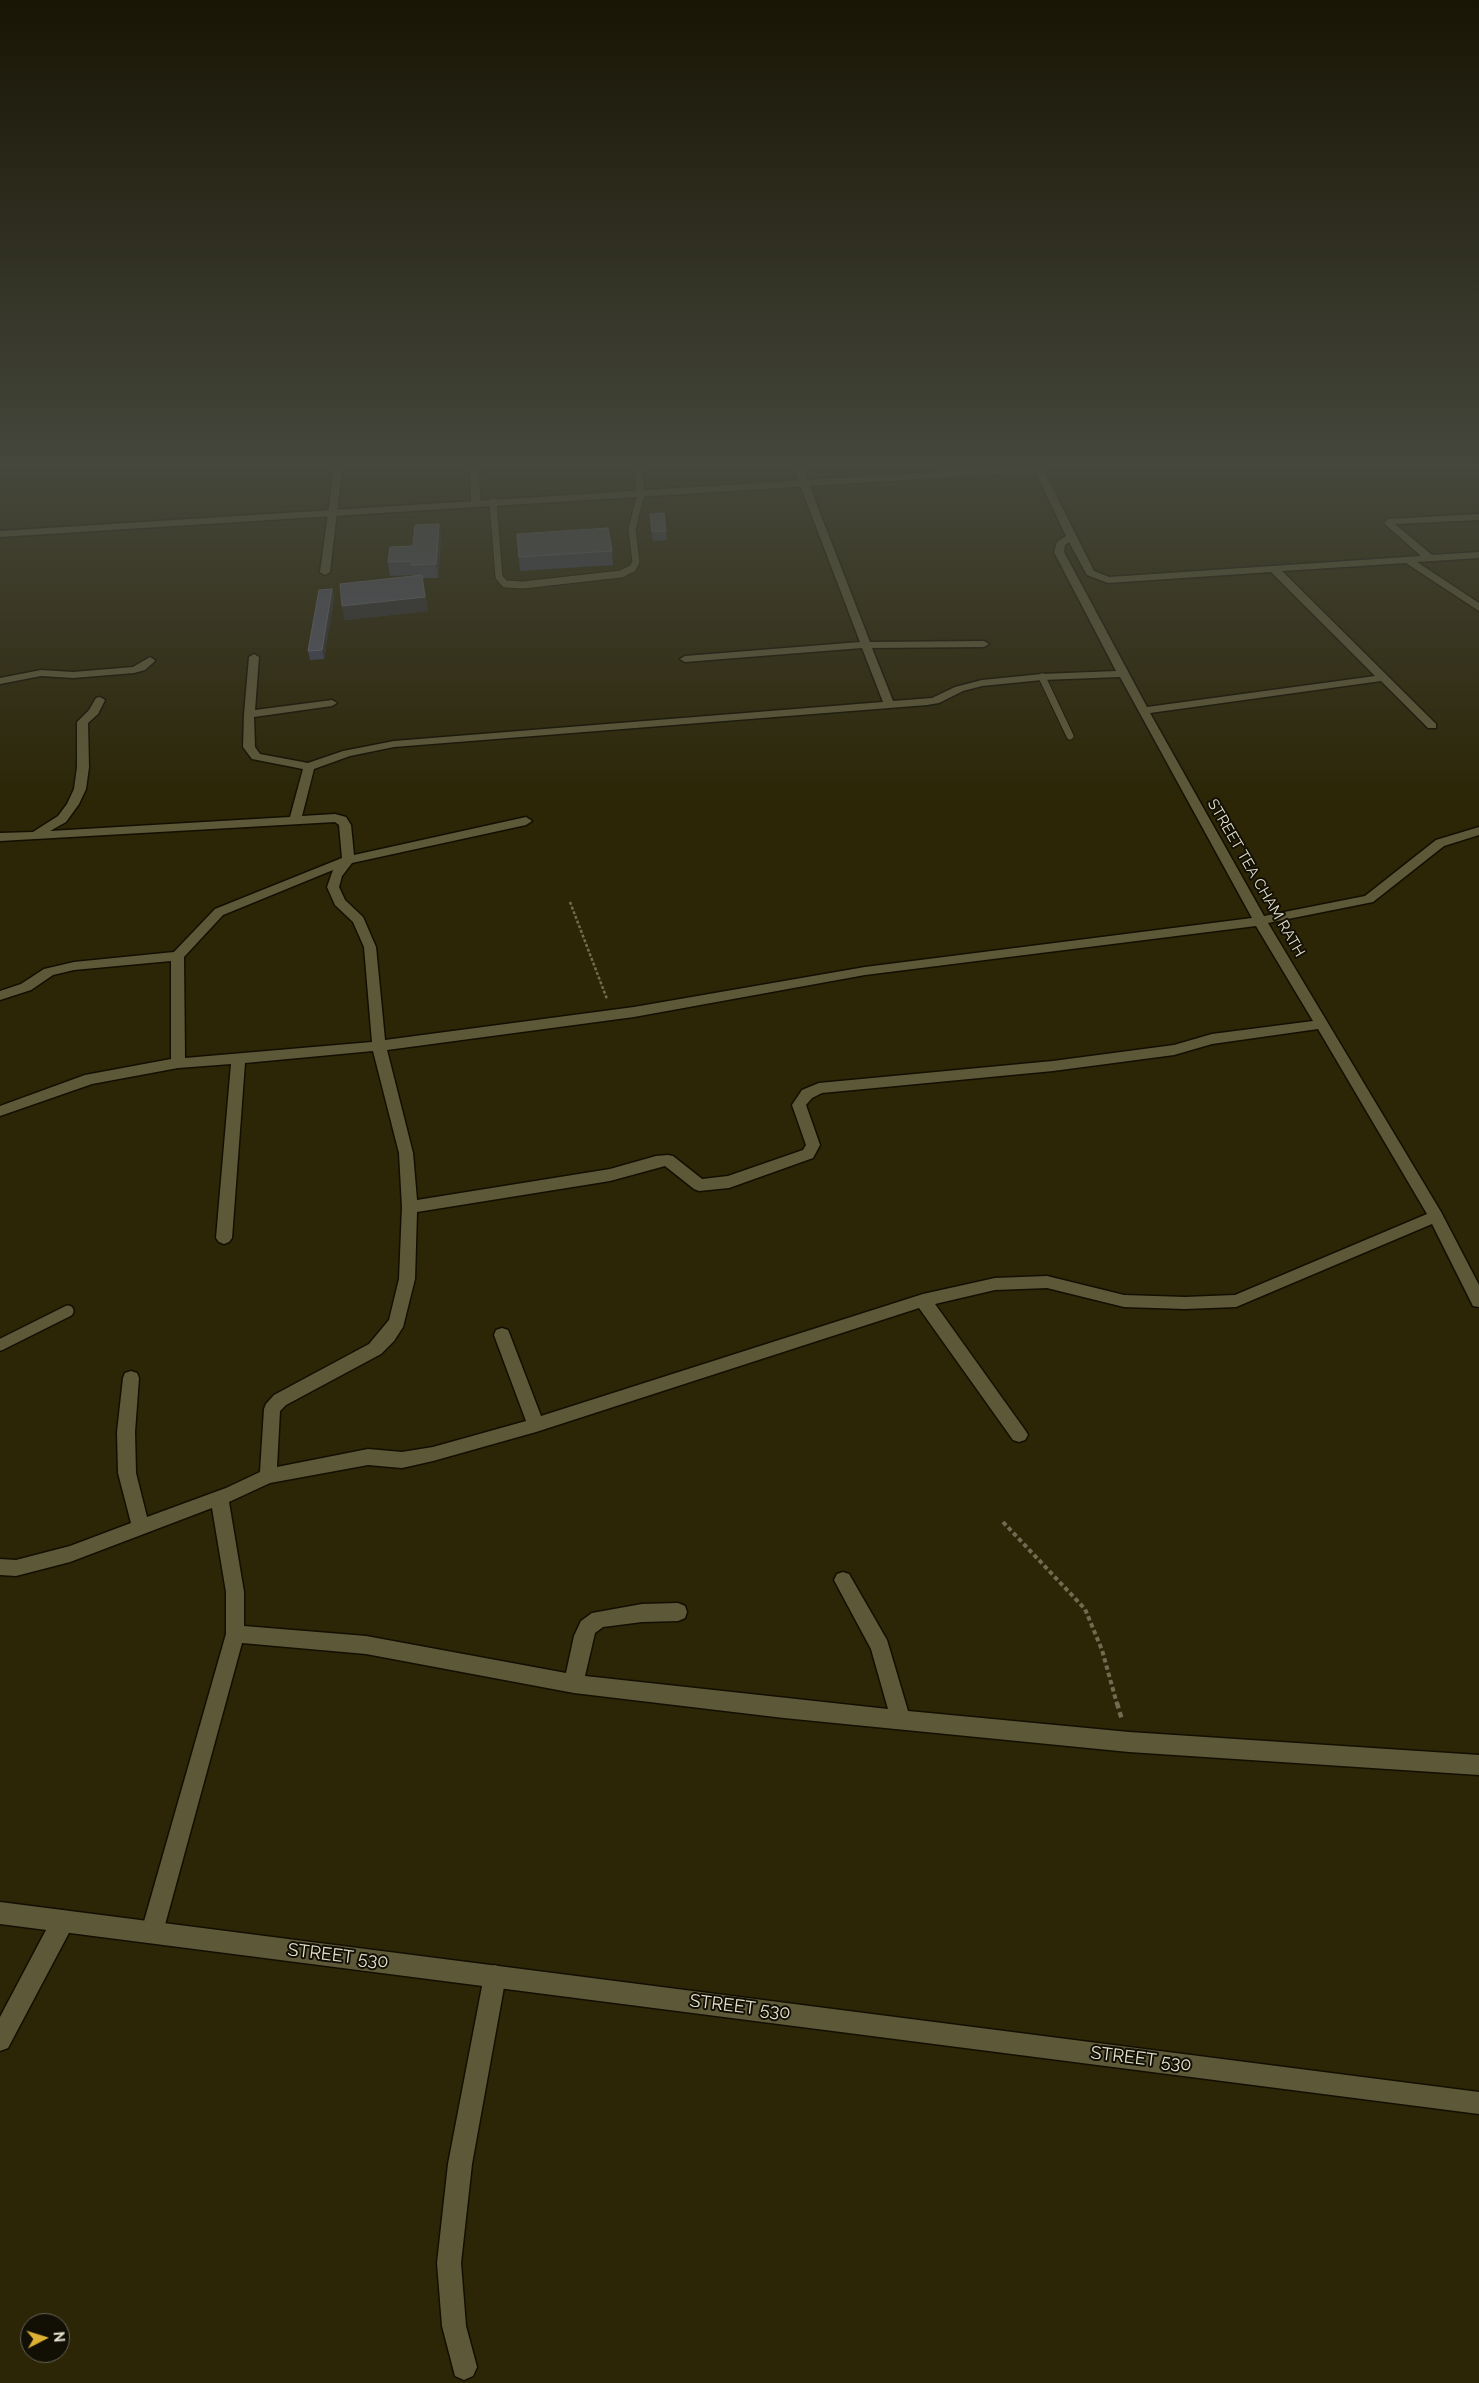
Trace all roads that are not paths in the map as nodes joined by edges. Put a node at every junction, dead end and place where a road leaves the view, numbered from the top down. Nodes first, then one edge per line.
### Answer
1 (502, 580) edge
2 (578, 580) edge
3 (840, 580) edge
4 (1074, 580) edge
5 (1285, 580) edge
6 (1438, 580) edge
7 (1479, 608) edge
8 (984, 644) dead end
9 (865, 645) junction
10 (254, 656) dead end
11 (685, 659) dead end
12 (150, 660) dead end
13 (1123, 674) junction
14 (1042, 678) junction
15 (1381, 678) junction
16 (0, 681) edge
17 (100, 700) dead end
18 (332, 703) dead end
19 (888, 705) junction
20 (1144, 711) junction
21 (249, 714) junction
22 (1432, 726) dead end
23 (1070, 736) dead end
24 (309, 767) junction
25 (295, 821) junction
26 (526, 821) dead end
27 (1479, 831) edge
28 (36, 834) junction
29 (0, 837) edge
30 (348, 860) junction
31 (1260, 922) junction
32 (178, 956) junction
33 (0, 996) edge
34 (1322, 1024) junction
35 (379, 1046) junction
36 (238, 1058) junction
37 (178, 1063) junction
38 (0, 1111) edge
39 (410, 1207) junction
40 (1436, 1216) junction
41 (224, 1238) dead end
42 (1472, 1274) edge
43 (923, 1300) junction
44 (1479, 1301) edge
45 (68, 1311) dead end
46 (502, 1335) dead end
47 (0, 1345) edge
48 (131, 1378) dead end
49 (536, 1425) junction
50 (1019, 1435) dead end
51 (268, 1476) junction
52 (219, 1498) junction
53 (141, 1527) junction
54 (0, 1567) edge
55 (843, 1580) dead end
56 (678, 1612) dead end
57 (235, 1634) junction
58 (574, 1684) junction
59 (901, 1720) junction
60 (1479, 1765) edge
61 (0, 1913) edge
62 (62, 1921) junction
63 (152, 1932) junction
64 (495, 1976) junction
65 (0, 2040) edge
66 (1479, 2103) edge
67 (464, 2367) dead end

1 - 2 lane
3 - 9 street
4 - 13 street, STREET TEA CHAM RATH
5 - 15 street
6 - 7 street
8 - 9 street
9 - 11 street
9 - 19 street
10 - 21 street
12 - 16 street
13 - 14 street
13 - 20 street, STREET TEA CHAM RATH
14 - 19 street
14 - 23 lane
15 - 20 street
15 - 22 street
17 - 28 street
18 - 21 street
19 - 24 street
20 - 31 street, STREET TEA CHAM RATH
21 - 24 street
24 - 25 street
25 - 28 street
25 - 30 street
26 - 30 street
27 - 31 street
28 - 29 street
30 - 32 street
30 - 35 street
31 - 34 street, STREET TEA CHAM RATH
31 - 35 street
32 - 33 street
32 - 37 street
34 - 39 street
34 - 40 street, STREET TEA CHAM RATH
35 - 36 street
35 - 39 street
36 - 37 street
36 - 41 street
37 - 38 street
39 - 51 street
40 - 42 street, STREET TEA CHAM RATH
40 - 43 street
42 - 44 street, STREET TEA CHAM RATH
43 - 49 street
43 - 50 street
45 - 47 lane
46 - 49 street
48 - 53 street
49 - 51 street
51 - 52 street
52 - 53 street
52 - 57 street
53 - 54 street
55 - 59 street
56 - 58 street
57 - 58 street
57 - 63 street
58 - 59 street
59 - 60 street
61 - 62 street, STREET 530
62 - 63 street, STREET 530
62 - 65 street
63 - 64 street, STREET 530
64 - 66 street, STREET 530
64 - 67 street

